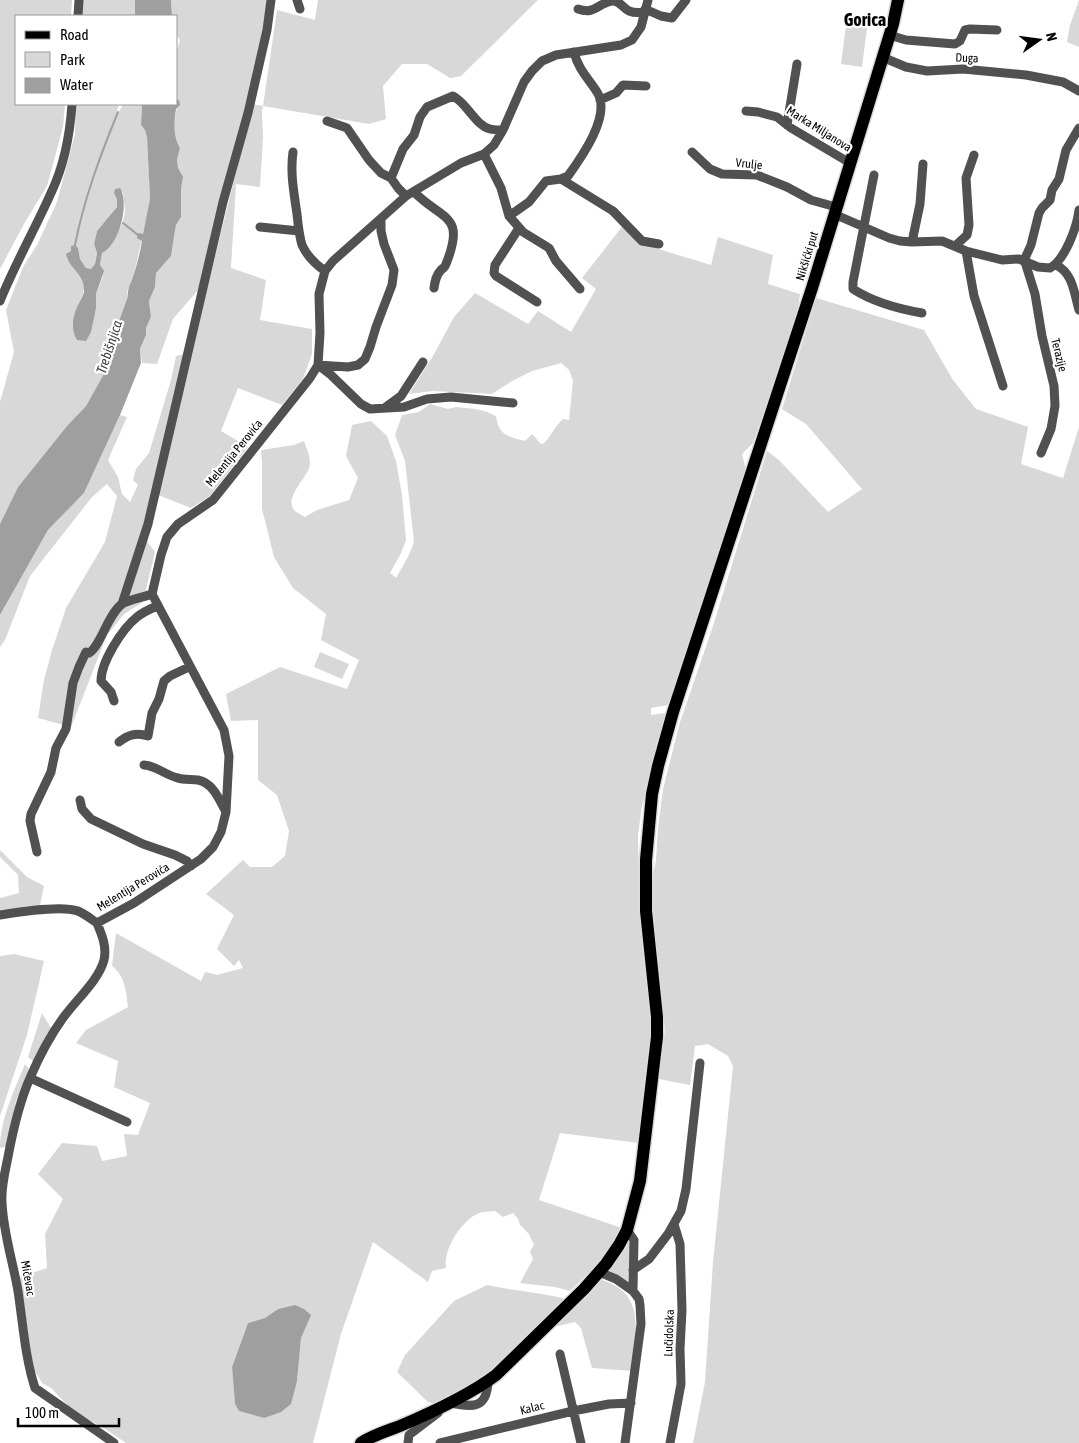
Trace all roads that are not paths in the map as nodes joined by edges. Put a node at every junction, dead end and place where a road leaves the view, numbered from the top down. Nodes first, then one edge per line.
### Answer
1 (78, 0) edge
2 (271, 0) edge
3 (296, 0) edge
4 (686, 0) edge
5 (898, 0) edge
6 (646, 7) edge
7 (300, 9) dead end
8 (578, 9) dead end
9 (78, 15) edge
10 (997, 30) dead end
11 (889, 35) junction
12 (574, 52) junction
13 (882, 57) junction
14 (797, 64) dead end
15 (646, 86) dead end
16 (1079, 91) edge
17 (600, 100) junction
18 (72, 105) edge
19 (746, 111) dead end
20 (327, 121) dead end
21 (787, 125) junction
22 (1079, 128) edge
23 (503, 130) junction
24 (293, 152) dead end
25 (692, 152) dead end
26 (484, 154) junction
27 (974, 155) dead end
28 (850, 163) junction
29 (923, 164) dead end
30 (874, 175) dead end
31 (391, 178) junction
32 (561, 180) junction
33 (410, 194) junction
34 (1079, 210) edge
35 (835, 211) junction
36 (509, 216) junction
37 (381, 219) junction
38 (865, 226) junction
39 (260, 227) dead end
40 (519, 228) junction
41 (299, 231) junction
42 (912, 242) junction
43 (659, 244) dead end
44 (955, 246) junction
45 (966, 251) junction
46 (1025, 262) junction
47 (1056, 265) junction
48 (325, 271) junction
49 (434, 288) dead end
50 (580, 289) dead end
51 (0, 300) edge
52 (536, 302) dead end
53 (1079, 310) edge
54 (922, 313) dead end
55 (423, 362) dead end
56 (318, 365) junction
57 (1003, 386) dead end
58 (512, 404) dead end
59 (386, 407) junction
60 (1041, 453) dead end
61 (152, 594) junction
62 (122, 604) junction
63 (157, 606) junction
64 (189, 667) junction
65 (114, 701) dead end
66 (119, 742) dead end
67 (144, 765) dead end
68 (80, 800) dead end
69 (226, 812) junction
70 (37, 852) dead end
71 (191, 866) junction
72 (0, 915) edge
73 (98, 923) junction
74 (700, 1063) dead end
75 (30, 1078) junction
76 (127, 1122) dead end
77 (674, 1224) junction
78 (627, 1230) junction
79 (633, 1270) junction
80 (599, 1272) junction
81 (633, 1291) junction
82 (560, 1354) dead end
83 (631, 1403) junction
84 (446, 1404) junction
85 (573, 1411) junction
86 (114, 1443) edge
87 (361, 1443) edge
88 (408, 1443) edge
89 (440, 1443) edge
90 (581, 1443) edge
91 (625, 1443) edge
92 (670, 1443) edge

1 - 9 street
2 - 62 street
3 - 7 street
4 - 6 street
5 - 11 main road, Nikšićki put
6 - 8 street
6 - 12 street
10 - 11 street
11 - 13 main road, Nikšićki put
12 - 17 street
12 - 23 street
13 - 16 street, Duga
13 - 28 main road, Nikšićki put
14 - 21 street
15 - 17 street
17 - 32 street
18 - 51 street
19 - 21 street, Marka Miljanova
20 - 31 street
21 - 28 street, Marka Miljanova
22 - 46 street
23 - 26 street
23 - 31 street
24 - 41 street
25 - 35 street, Vrulje
26 - 33 street
26 - 36 street
27 - 44 street
28 - 35 main road, Nikšićki put
29 - 42 street
30 - 38 street
31 - 33 street
32 - 36 street
32 - 43 street
33 - 37 street
33 - 49 street
34 - 47 street
35 - 38 street
35 - 78 main road, Nikšićki put
36 - 40 street
37 - 48 street
37 - 56 street
38 - 42 street
38 - 54 street
39 - 41 street
40 - 50 street
40 - 52 street
41 - 48 street
42 - 44 street
44 - 45 street
45 - 46 street
45 - 57 street
46 - 47 street
46 - 60 street, Terazije
47 - 53 street
48 - 56 street
55 - 59 street
56 - 59 street
56 - 61 street, Melentija Perovića
58 - 59 street
61 - 62 street
61 - 63 street, Melentija Perovića
62 - 70 street
63 - 64 street, Melentija Perovića
63 - 65 street
64 - 66 street
64 - 69 street, Melentija Perovića
67 - 69 street
68 - 71 street, Melentija Perovića
69 - 71 street, Melentija Perovića
71 - 73 street, Melentija Perovića
72 - 73 street, Melentija Perovića
73 - 75 street, Mičevac
74 - 77 street
75 - 76 street
75 - 86 street, Mičevac
77 - 79 street
77 - 92 street, Lučidolska
78 - 79 street
78 - 80 main road, Nikšićki put
79 - 81 street
80 - 81 street
80 - 84 main road, Nikšićki put
81 - 83 street
82 - 85 street
83 - 85 street, Kalac
83 - 91 street
84 - 87 main road, Nikšićki put
84 - 88 street
85 - 89 street, Kalac
85 - 90 street

